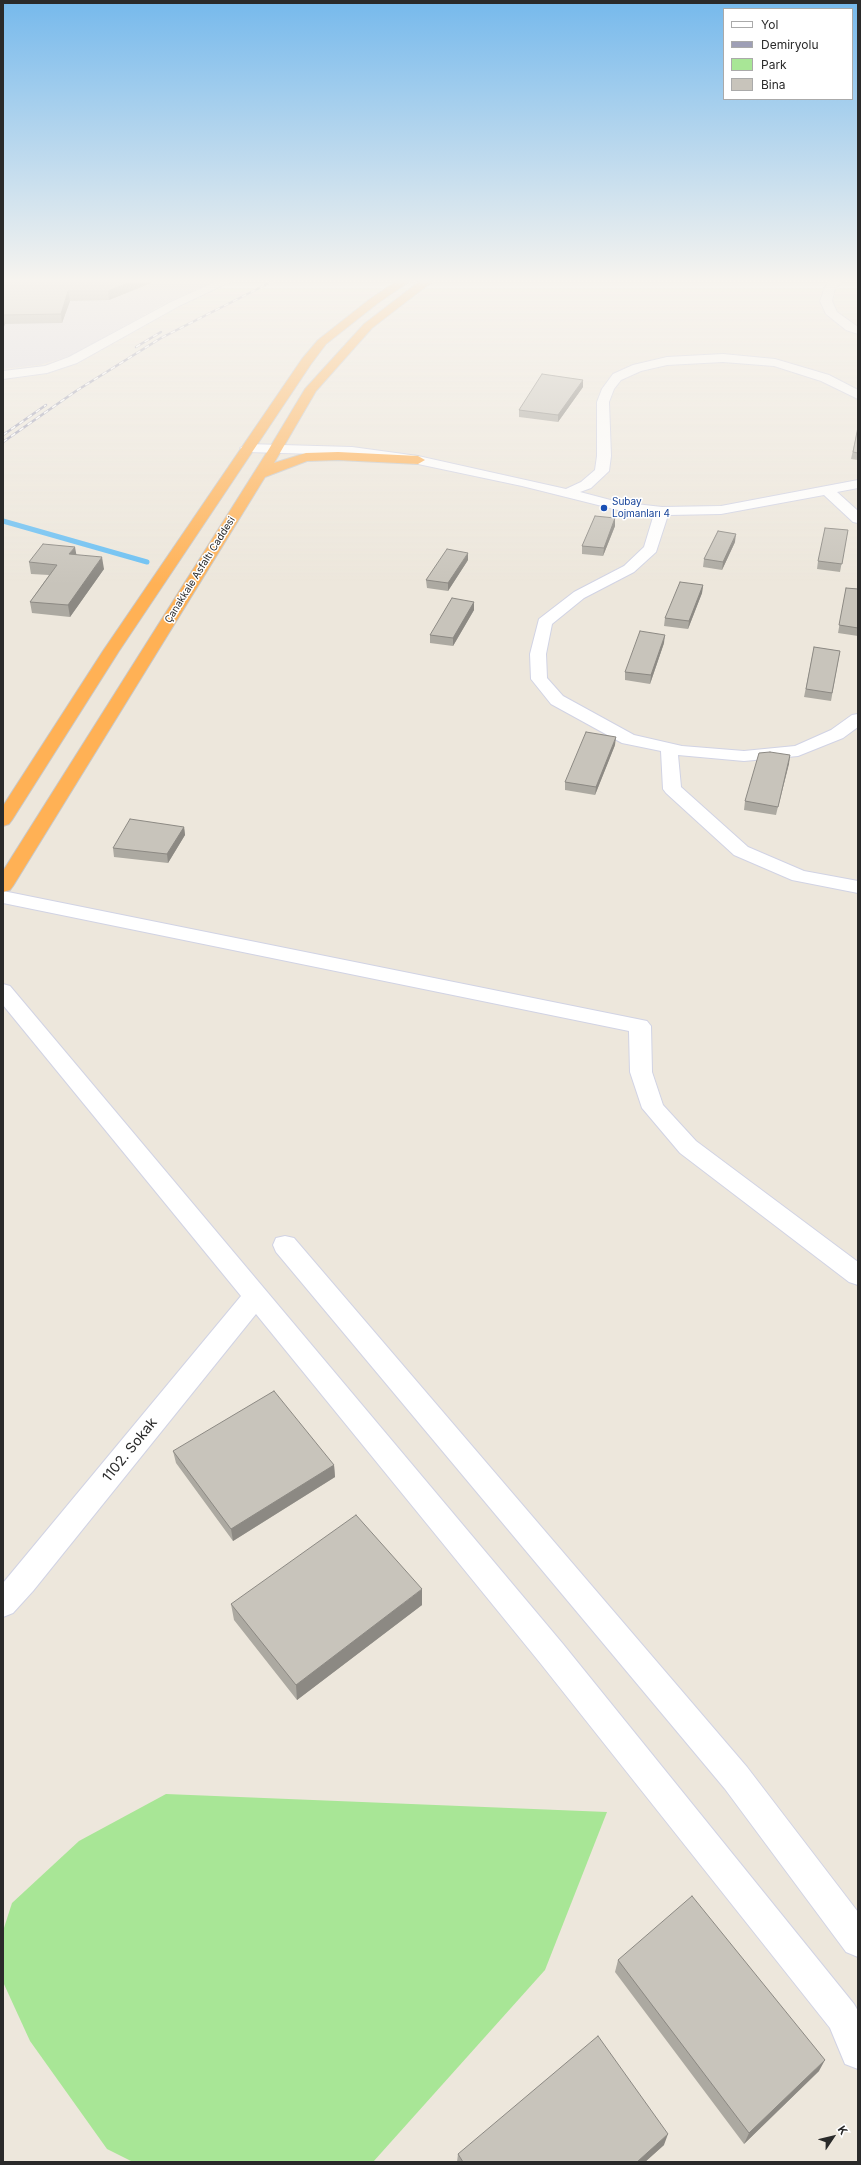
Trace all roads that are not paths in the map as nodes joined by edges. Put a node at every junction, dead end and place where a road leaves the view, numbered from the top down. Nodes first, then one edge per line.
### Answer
1 (294, 382) edge
2 (316, 382) edge
3 (613, 382) edge
4 (833, 382) edge
5 (858, 395) edge
6 (247, 448) junction
7 (276, 449) junction
8 (418, 460) junction
9 (259, 475) junction
10 (858, 484) edge
11 (827, 490) junction
12 (565, 494) junction
13 (662, 511) junction
14 (858, 519) edge
15 (858, 719) edge
16 (669, 748) junction
17 (3, 820) edge
18 (3, 886) edge
19 (858, 887) edge
20 (3, 897) edge
21 (3, 991) edge
22 (285, 1245) dead end
23 (858, 1275) edge
24 (256, 1296) junction
25 (3, 1603) edge
26 (858, 1940) edge
27 (858, 2051) edge

1 - 6 highway
2 - 7 highway, Çanakkale Asfaltı Caddesi
3 - 12 street
4 - 5 street
6 - 7 street
6 - 17 highway
7 - 8 street
7 - 9 highway, Çanakkale Asfaltı Caddesi
8 - 9 highway
8 - 12 street
9 - 18 highway, Çanakkale Asfaltı Caddesi
10 - 11 street
11 - 13 street
11 - 14 street
12 - 13 street
13 - 16 street
15 - 16 street
16 - 19 street
20 - 23 street
21 - 24 street
22 - 26 street
24 - 25 street, 1102. Sokak
24 - 27 street

